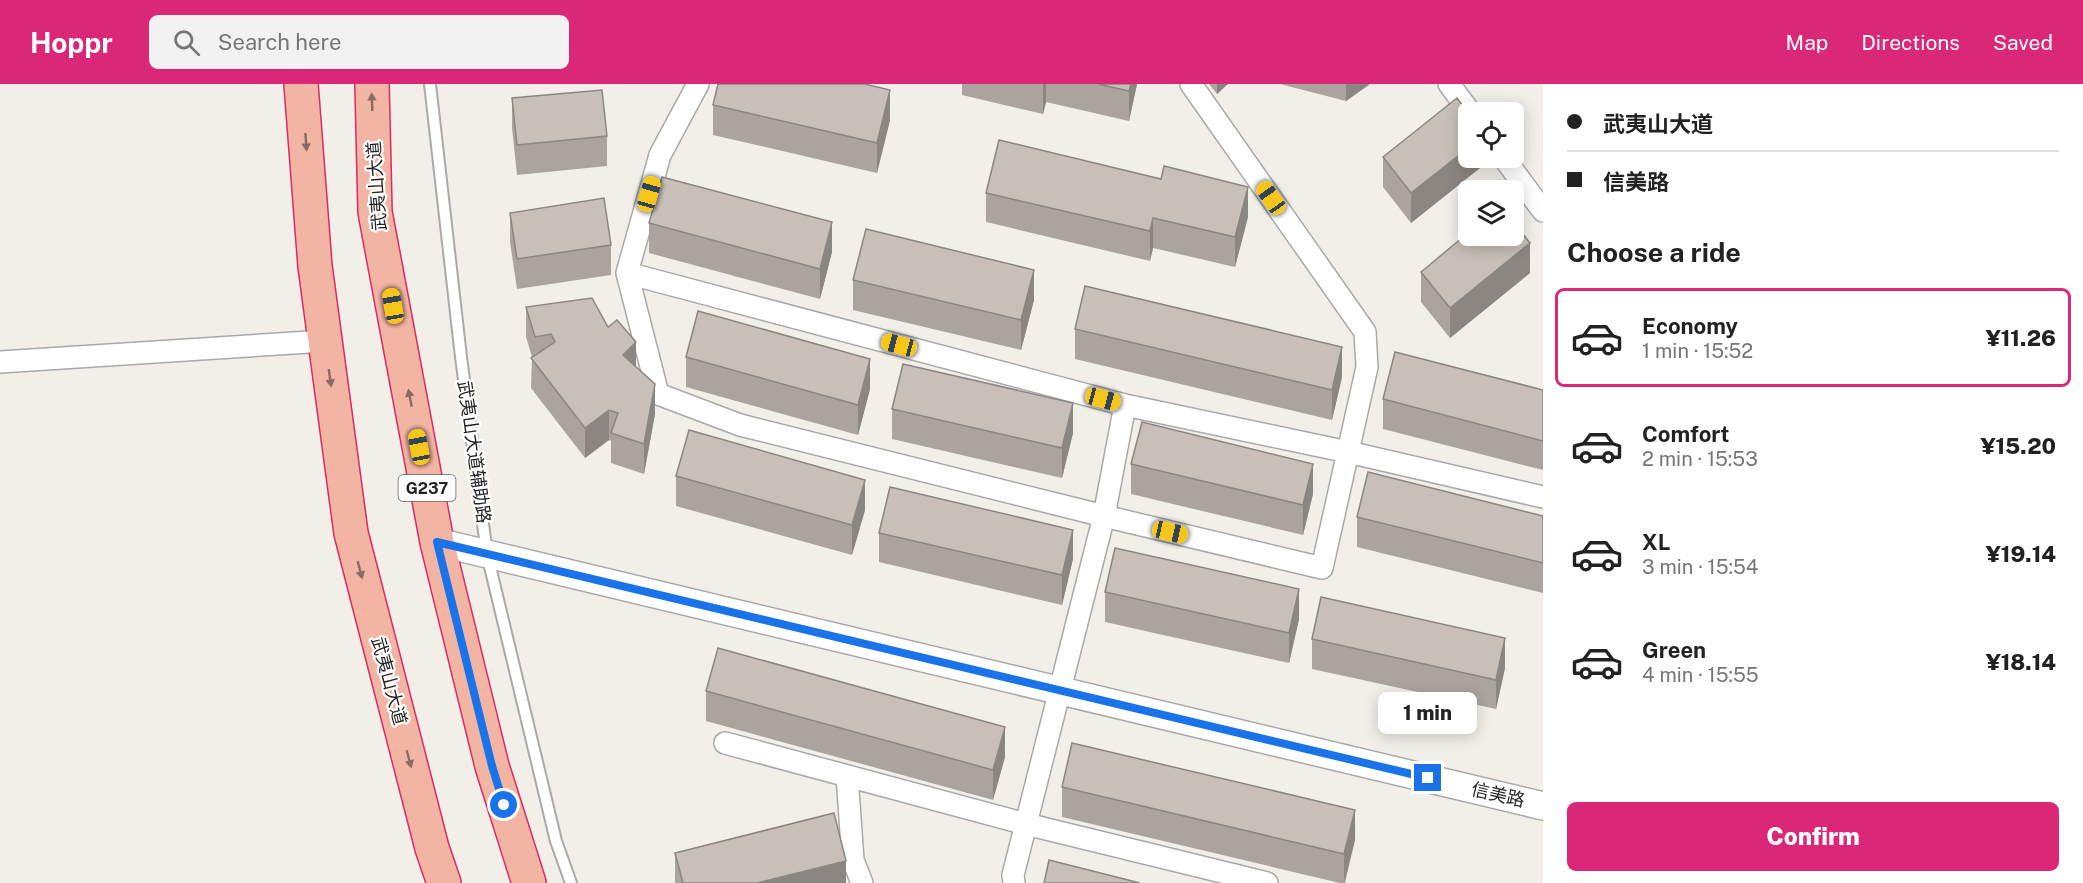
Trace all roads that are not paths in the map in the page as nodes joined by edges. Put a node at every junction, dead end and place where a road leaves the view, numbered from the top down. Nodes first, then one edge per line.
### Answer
1 (301, 84) edge
2 (372, 84) edge
3 (430, 84) edge
4 (698, 84) edge
5 (1191, 84) edge
6 (1449, 84) edge
7 (1462, 102) edge
8 (1511, 168) edge
9 (1543, 211) edge
10 (627, 273) junction
11 (325, 341) junction
12 (0, 362) edge
13 (1125, 405) junction
14 (1348, 452) junction
15 (1543, 497) edge
16 (1104, 516) junction
17 (437, 542) junction
18 (487, 554) junction
19 (1061, 691) junction
20 (725, 743) dead end
21 (847, 776) junction
22 (1543, 806) edge
23 (1026, 824) junction
24 (444, 883) edge
25 (529, 883) edge
26 (571, 883) edge
27 (862, 883) edge
28 (1014, 883) edge
29 (1267, 883) edge

1 -> 11 highway, 武夷山大道
17 -> 2 highway, 武夷山大道 / G237
3 - 18 lane, 武夷山大道辅助路
4 - 10 street
5 - 14 street
6 - 7 street
8 - 9 street
10 - 13 street
10 - 16 street
11 - 12 street
11 -> 24 highway, 武夷山大道
13 - 14 street
13 - 16 street
14 - 15 street
14 - 16 street
16 - 19 street
17 - 18 street, 信美路
17 - 25 highway, 武夷山大道 / G237
18 - 19 street, 信美路
18 - 26 lane, 武夷山大道辅助路
19 - 22 street, 信美路
19 - 23 street
20 - 21 street
21 - 23 street
21 - 27 street
23 - 28 street
23 - 29 street

